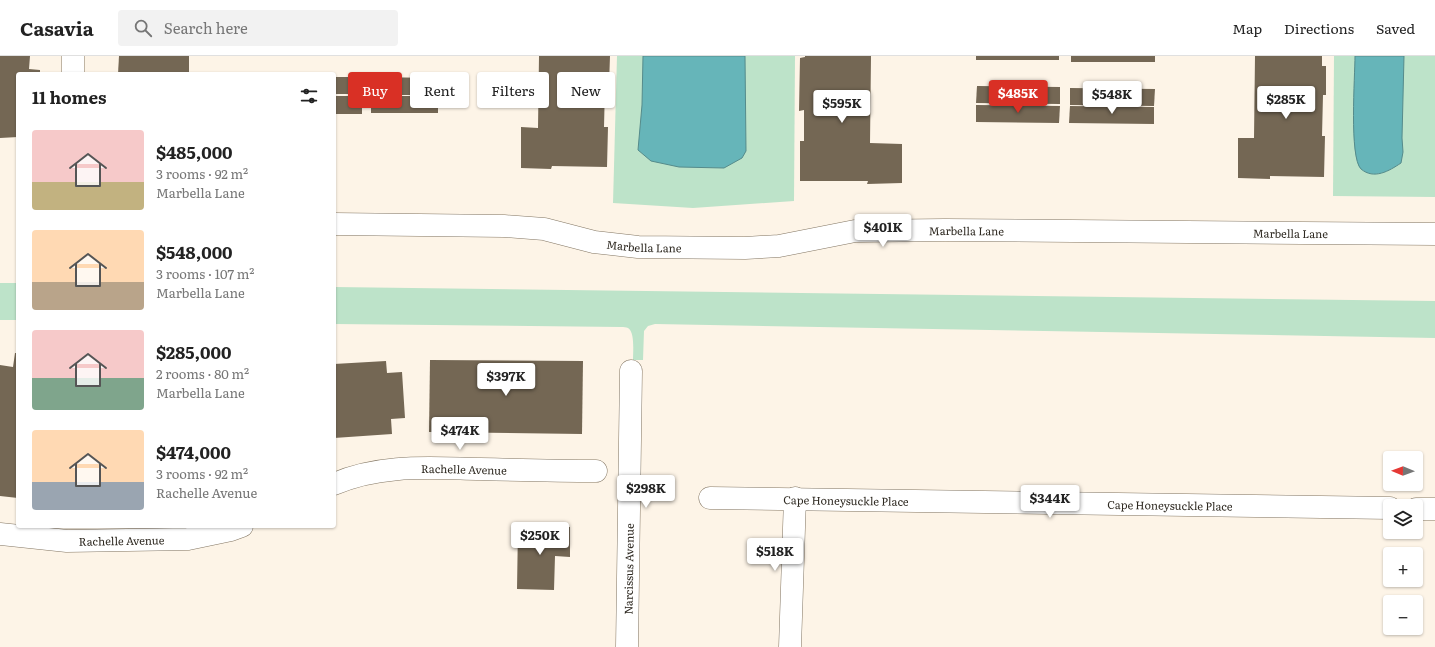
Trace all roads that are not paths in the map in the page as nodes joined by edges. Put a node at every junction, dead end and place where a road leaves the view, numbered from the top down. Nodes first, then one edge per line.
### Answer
1 (73, 56) edge
2 (73, 72) edge
3 (336, 224) edge
4 (1435, 234) edge
5 (631, 371) dead end
6 (596, 471) dead end
7 (336, 483) edge
8 (710, 498) dead end
9 (794, 498) junction
10 (1383, 508) edge
11 (1423, 508) edge
12 (1435, 509) edge
13 (236, 528) edge
14 (0, 534) edge
15 (628, 647) edge
16 (790, 647) edge

1 - 2 street
3 - 4 street, Marbella Lane
5 - 15 street, Narcissus Avenue
6 - 7 street, Rachelle Avenue
8 - 9 street, Cape Honeysuckle Place
9 - 10 street, Cape Honeysuckle Place
9 - 16 street
11 - 12 street
13 - 14 street, Rachelle Avenue

